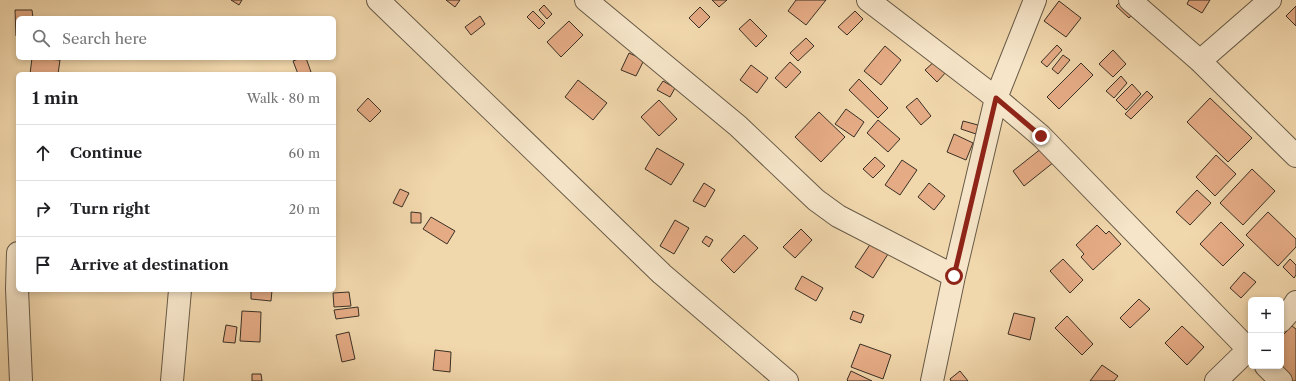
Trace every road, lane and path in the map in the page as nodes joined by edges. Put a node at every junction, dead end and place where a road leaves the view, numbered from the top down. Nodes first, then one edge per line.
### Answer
1 (378, 0) edge
2 (586, 0) edge
3 (868, 0) edge
4 (1035, 0) edge
5 (1130, 0) edge
6 (1270, 0) edge
7 (1200, 61) junction
8 (996, 98) junction
9 (1296, 156) edge
10 (954, 276) junction
11 (17, 292) edge
12 (180, 292) edge
13 (1296, 302) edge
14 (1284, 317) edge
15 (1248, 347) edge
16 (1248, 351) edge
17 (1269, 369) edge
18 (21, 381) edge
19 (172, 381) edge
20 (787, 381) edge
21 (932, 381) edge
22 (1216, 381) edge
23 (1281, 381) edge

1 - 20 street
2 - 10 street
3 - 8 street
4 - 8 street
5 - 7 street
6 - 7 street
7 - 9 street
8 - 10 street
8 - 15 street
10 - 21 street
11 - 18 street
12 - 19 street
13 - 14 street
16 - 22 street
17 - 23 street

